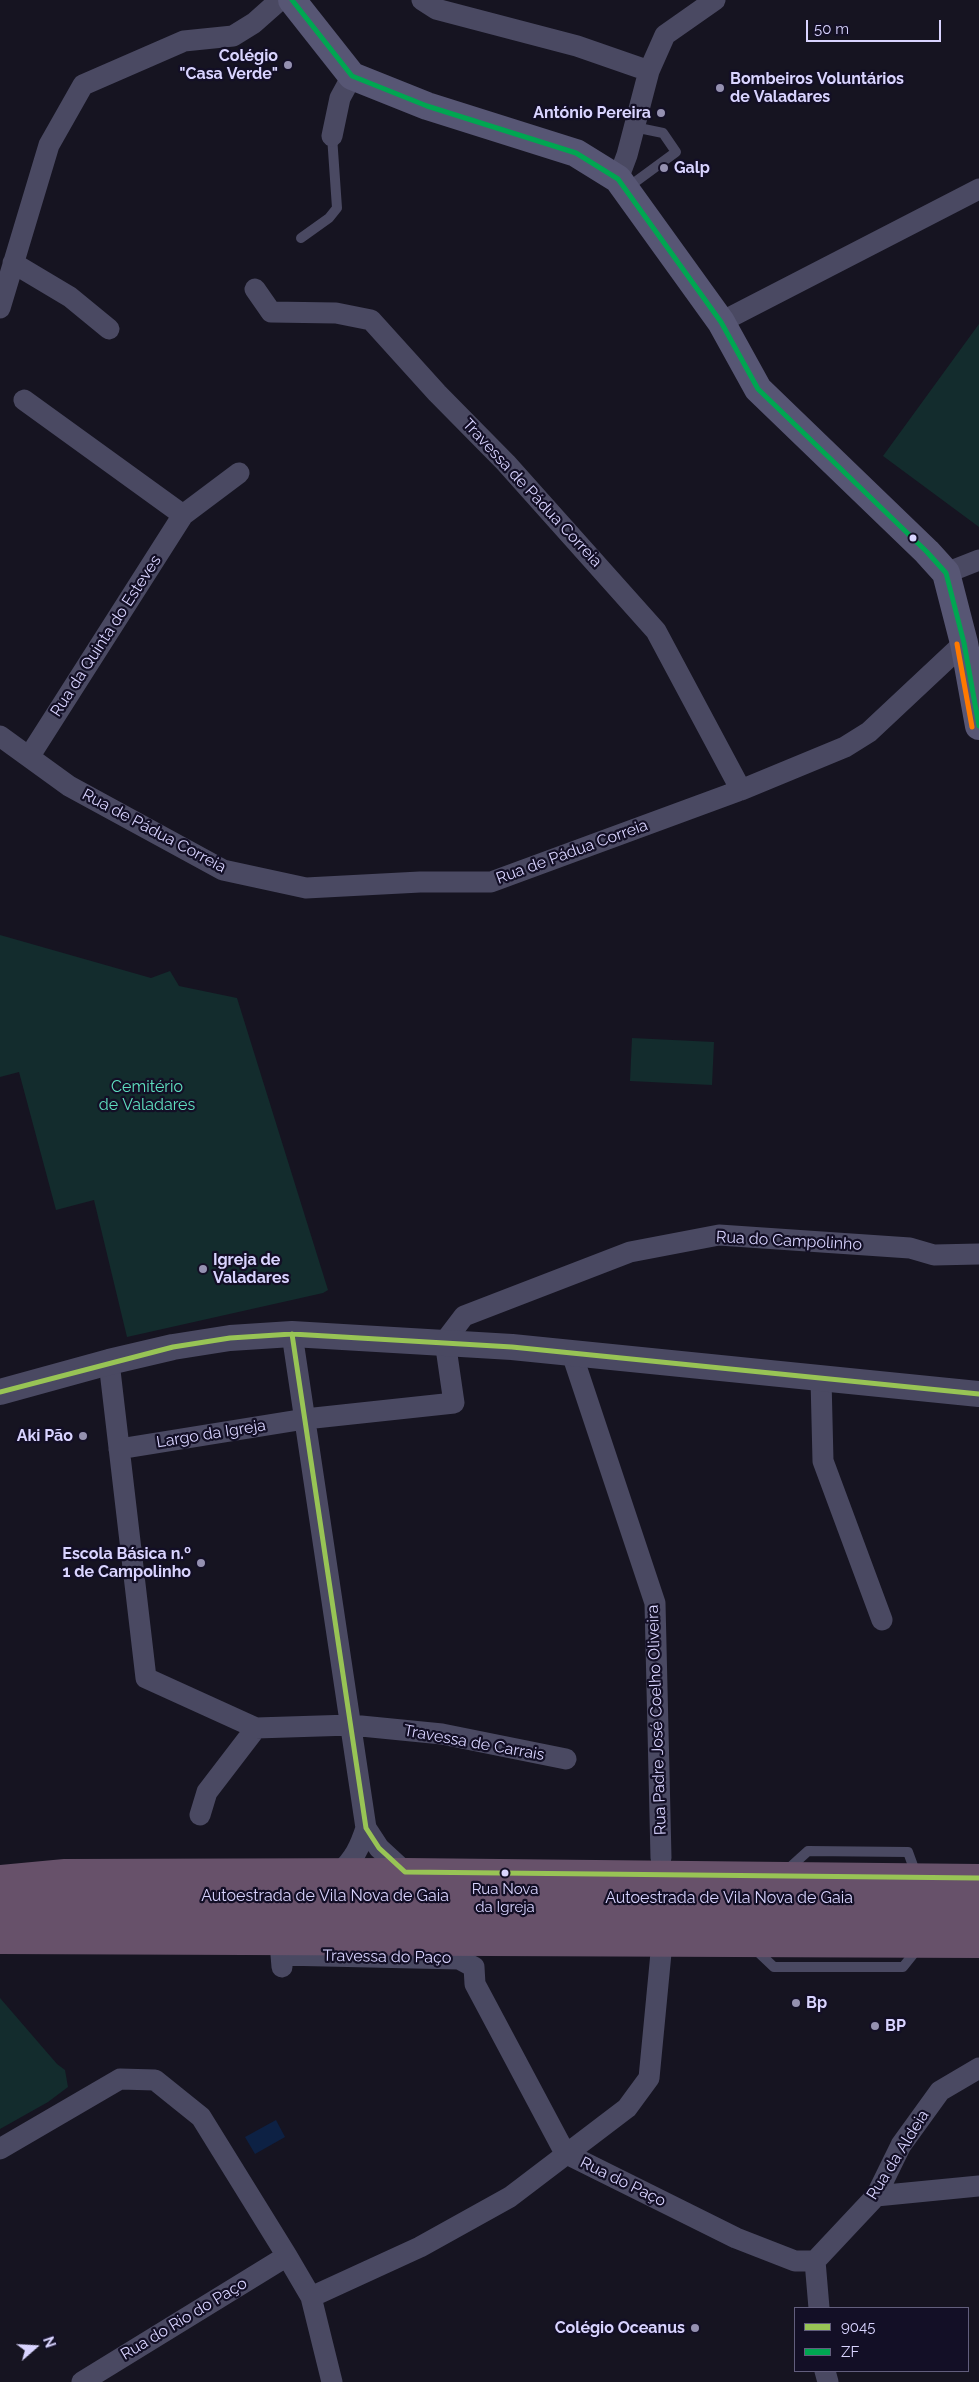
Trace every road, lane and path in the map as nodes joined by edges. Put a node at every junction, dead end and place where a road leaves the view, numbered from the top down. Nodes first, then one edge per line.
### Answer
1 (280, 0) edge
2 (292, 0) edge
3 (422, 0) edge
4 (715, 0) edge
5 (649, 71) junction
6 (352, 76) junction
7 (634, 127) junction
8 (332, 136) joint
9 (622, 184) junction
10 (979, 189) edge
11 (301, 238) dead end
12 (13, 263) junction
13 (255, 289) dead end
14 (0, 308) edge
15 (721, 322) junction
16 (109, 329) dead end
17 (24, 400) dead end
18 (239, 473) dead end
19 (183, 515) junction
20 (979, 560) edge
21 (946, 573) junction
22 (972, 644) edge
23 (979, 726) edge
24 (0, 736) edge
25 (29, 757) junction
26 (741, 790) junction
27 (979, 1254) edge
28 (292, 1334) junction
29 (445, 1342) junction
30 (572, 1354) junction
31 (108, 1362) junction
32 (821, 1379) junction
33 (0, 1392) edge
34 (979, 1394) edge
35 (305, 1419) junction
36 (119, 1449) junction
37 (882, 1620) dead end
38 (351, 1725) junction
39 (256, 1728) junction
40 (566, 1759) dead end
41 (200, 1814) dead end
42 (366, 1828) junction
43 (661, 1858) dead end
44 (340, 1872) junction
45 (405, 1872) junction
46 (979, 1878) edge
47 (0, 1879) edge
48 (0, 1895) edge
49 (979, 1899) edge
50 (0, 1919) edge
51 (979, 1923) edge
52 (0, 1940) edge
53 (979, 1944) edge
54 (661, 1953) dead end
55 (282, 1967) dead end
56 (979, 2068) edge
57 (0, 2149) edge
58 (565, 2153) junction
59 (979, 2186) edge
60 (876, 2196) junction
61 (287, 2256) junction
62 (815, 2261) junction
63 (311, 2297) junction
64 (819, 2307) edge
65 (82, 2382) edge
66 (332, 2382) edge

1 - 12 street
2 - 6 main road
3 - 5 street
4 - 5 street
5 - 7 street
6 - 8 street
6 - 9 main road
7 - 9 street
7 - 9 lane
8 - 11 lane
9 - 15 main road
10 - 15 street
12 - 14 street
12 - 16 street
13 - 26 street, Travessa de Pádua Correia
15 - 21 main road
17 - 19 street
18 - 19 street
19 - 25 street, Rua da Quinta do Esteves
20 - 21 street
21 - 22 main road
22 - 23 main road
22 - 26 street, Rua de Pádua Correia
24 - 25 street, Rua de Pádua Correia
25 - 26 street, Rua de Pádua Correia
27 - 29 street, Rua do Campolinho
28 - 29 street
28 - 31 street
28 - 35 street
29 - 30 street
29 - 35 street
30 - 32 street
30 - 43 street, Rua Padre José Coelho Oliveira
31 - 33 street
31 - 36 street
32 - 34 street
32 - 37 street
35 - 36 street, Largo da Igreja
35 - 38 street
36 - 39 street
38 - 39 street, Travessa de Carrais
38 - 40 street, Travessa de Carrais
38 - 42 street
39 - 41 street
42 - 44 street
42 - 45 street
44 - 45 highway
44 - 47 highway
45 - 46 highway
48 - 49 highway, Autoestrada de Vila Nova de Gaia
50 - 51 highway, Autoestrada de Vila Nova de Gaia
52 - 53 highway
54 - 58 street
55 - 58 street, Travessa do Paço
56 - 60 street, Rua da Aldeia
57 - 61 street
58 - 62 street, Rua do Paço
58 - 63 street, Rua do Paço
59 - 60 street
60 - 62 street, Rua da Aldeia
61 - 63 street
61 - 65 street, Rua do Rio do Paço
62 - 64 street
63 - 66 street

